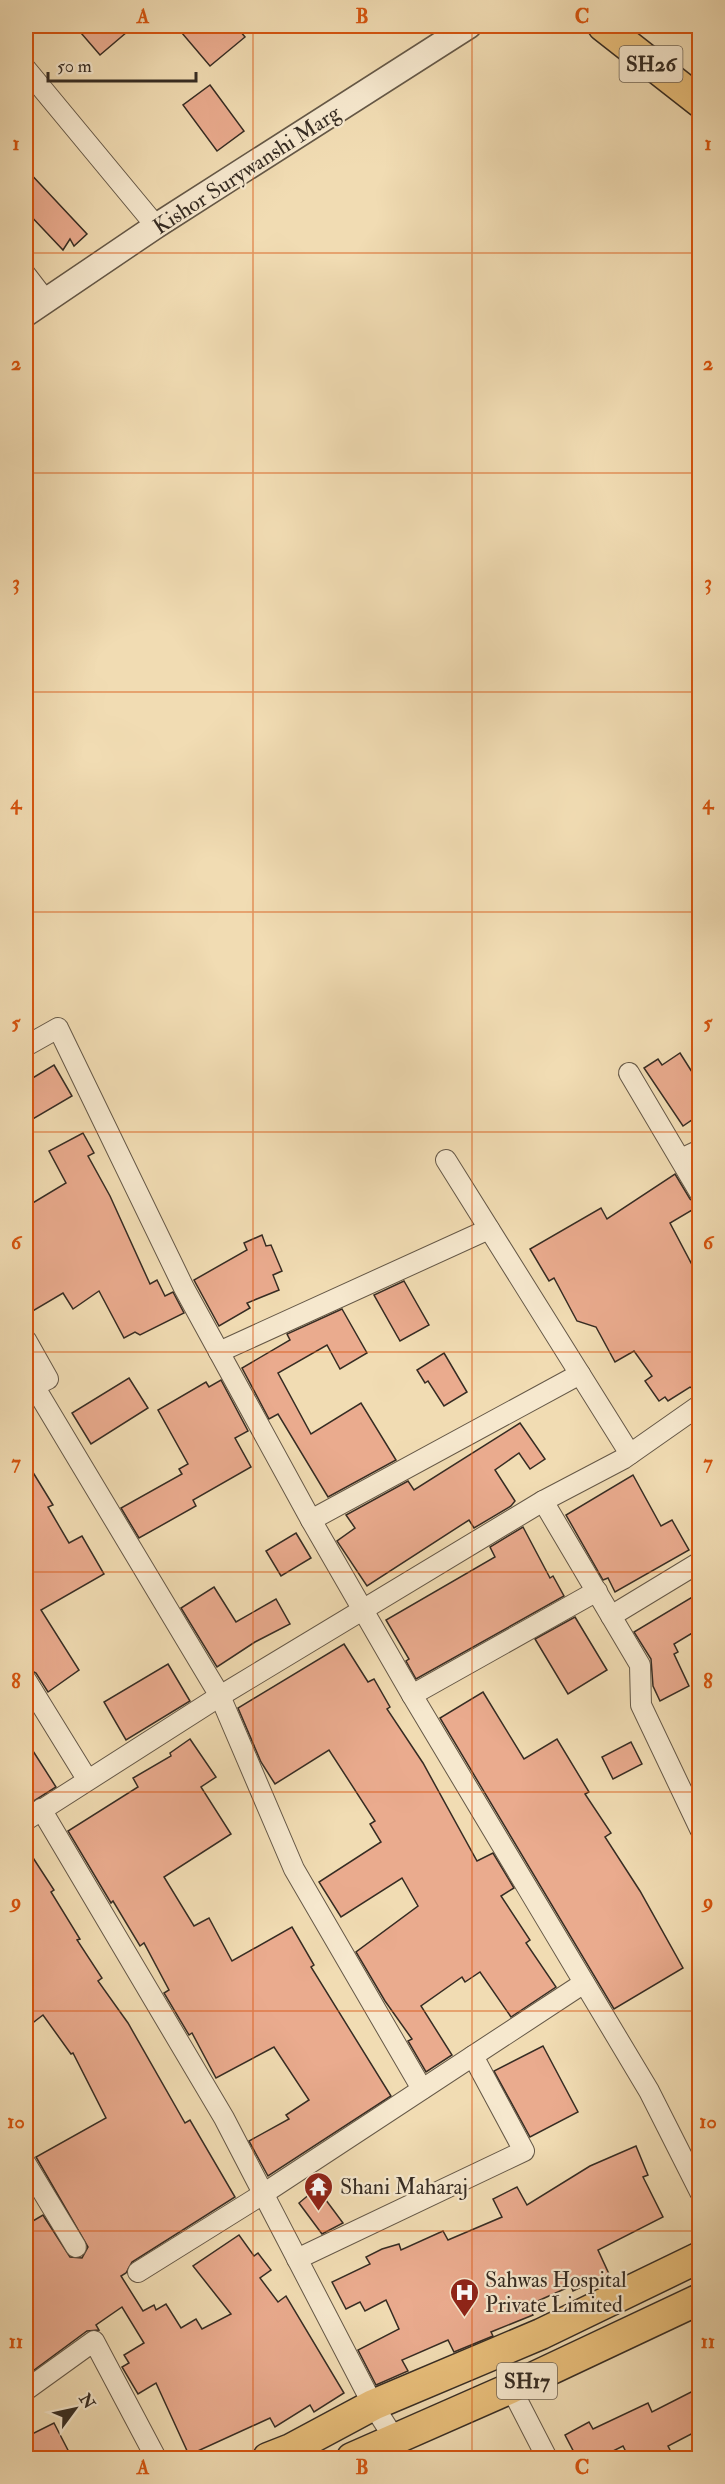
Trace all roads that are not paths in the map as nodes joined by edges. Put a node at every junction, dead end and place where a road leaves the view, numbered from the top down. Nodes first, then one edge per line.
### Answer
1 (469, 26) edge
2 (603, 26) edge
3 (26, 69) edge
4 (699, 102) edge
5 (156, 226) junction
6 (26, 275) edge
7 (46, 301) junction
8 (26, 314) edge
9 (26, 1047) edge
10 (629, 1073) dead end
11 (699, 1150) edge
12 (681, 1159) junction
13 (446, 1160) dead end
14 (699, 1193) edge
15 (489, 1229) junction
16 (26, 1340) edge
17 (219, 1352) junction
18 (580, 1374) junction
19 (699, 1405) edge
20 (630, 1454) junction
21 (543, 1501) junction
22 (311, 1520) junction
23 (699, 1562) edge
24 (597, 1591) junction
25 (363, 1610) junction
26 (611, 1616) junction
27 (26, 1680) edge
28 (412, 1695) junction
29 (220, 1696) junction
30 (87, 1779) junction
31 (33, 1815) edge
32 (699, 1829) edge
33 (584, 1983) junction
34 (473, 2056) junction
35 (422, 2089) junction
36 (26, 2164) edge
37 (699, 2192) edge
38 (263, 2194) junction
39 (76, 2247) dead end
40 (699, 2257) edge
41 (297, 2259) junction
42 (138, 2272) dead end
43 (699, 2299) edge
44 (511, 2388) junction
45 (26, 2390) edge
46 (373, 2405) junction
47 (394, 2438) junction
48 (156, 2458) edge
49 (268, 2458) edge
50 (352, 2458) edge
51 (547, 2458) edge

1 - 5 street, Kishor Surywanshi Marg
2 - 4 main road, SH26
3 - 5 street
5 - 7 street, Kishor Surywanshi Marg
6 - 7 street
7 - 8 street, Kishor Surywanshi Marg
9 - 17 street
10 - 12 street
11 - 12 street
12 - 14 street
13 - 15 street
15 - 17 street
15 - 18 street
16 - 29 street
17 - 22 street
18 - 20 street
18 - 22 street
19 - 20 street
20 - 21 street
21 - 24 street
21 - 25 street
22 - 25 street
23 - 26 street
24 - 26 street
24 - 28 street
25 - 28 street
25 - 29 street
26 - 32 street
27 - 30 street
28 - 33 street
29 - 30 street
29 - 35 street
30 - 31 street
31 - 38 street
33 - 34 street
33 - 37 street
34 - 35 street
34 - 41 street
35 - 38 street
36 - 39 street
38 - 41 street
38 - 42 street
40 - 46 main road
41 - 46 street
43 - 44 main road, SH17
44 - 47 main road, SH17
44 - 51 street
45 - 48 street
46 - 47 street
46 - 49 main road
47 - 50 main road, SH17

